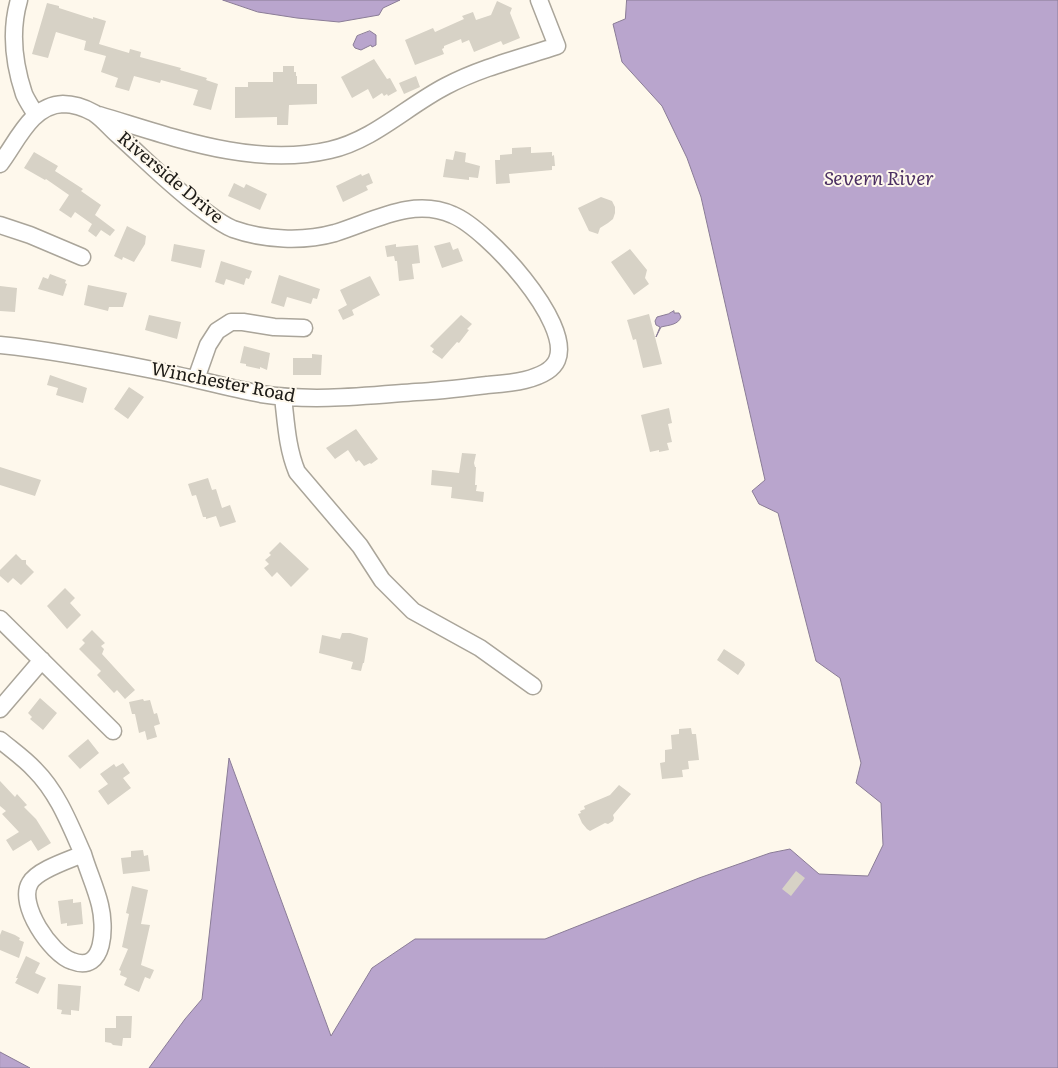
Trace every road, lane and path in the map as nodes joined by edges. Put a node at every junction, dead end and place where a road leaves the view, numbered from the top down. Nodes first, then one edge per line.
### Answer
1 (19, 0) edge
2 (539, 0) edge
3 (95, 114) junction
4 (36, 115) junction
5 (0, 164) edge
6 (0, 225) edge
7 (82, 257) dead end
8 (304, 328) dead end
9 (0, 345) edge
10 (558, 359) joint
11 (196, 379) junction
12 (283, 396) junction
13 (0, 619) edge
14 (42, 660) junction
15 (533, 686) dead end
16 (0, 709) edge
17 (113, 730) dead end
18 (0, 740) edge
19 (83, 854) junction

1 - 4 street
2 - 3 street
3 - 4 street, Riverside Drive
3 - 10 street, Riverside Drive
4 - 5 street, Riverside Drive
6 - 7 street
8 - 11 street
9 - 11 street, Winchester Road
10 - 12 street, Winchester Road
11 - 12 street, Winchester Road
12 - 15 street
13 - 14 street
14 - 16 street
14 - 17 street
18 - 19 street
19 - 19 street

